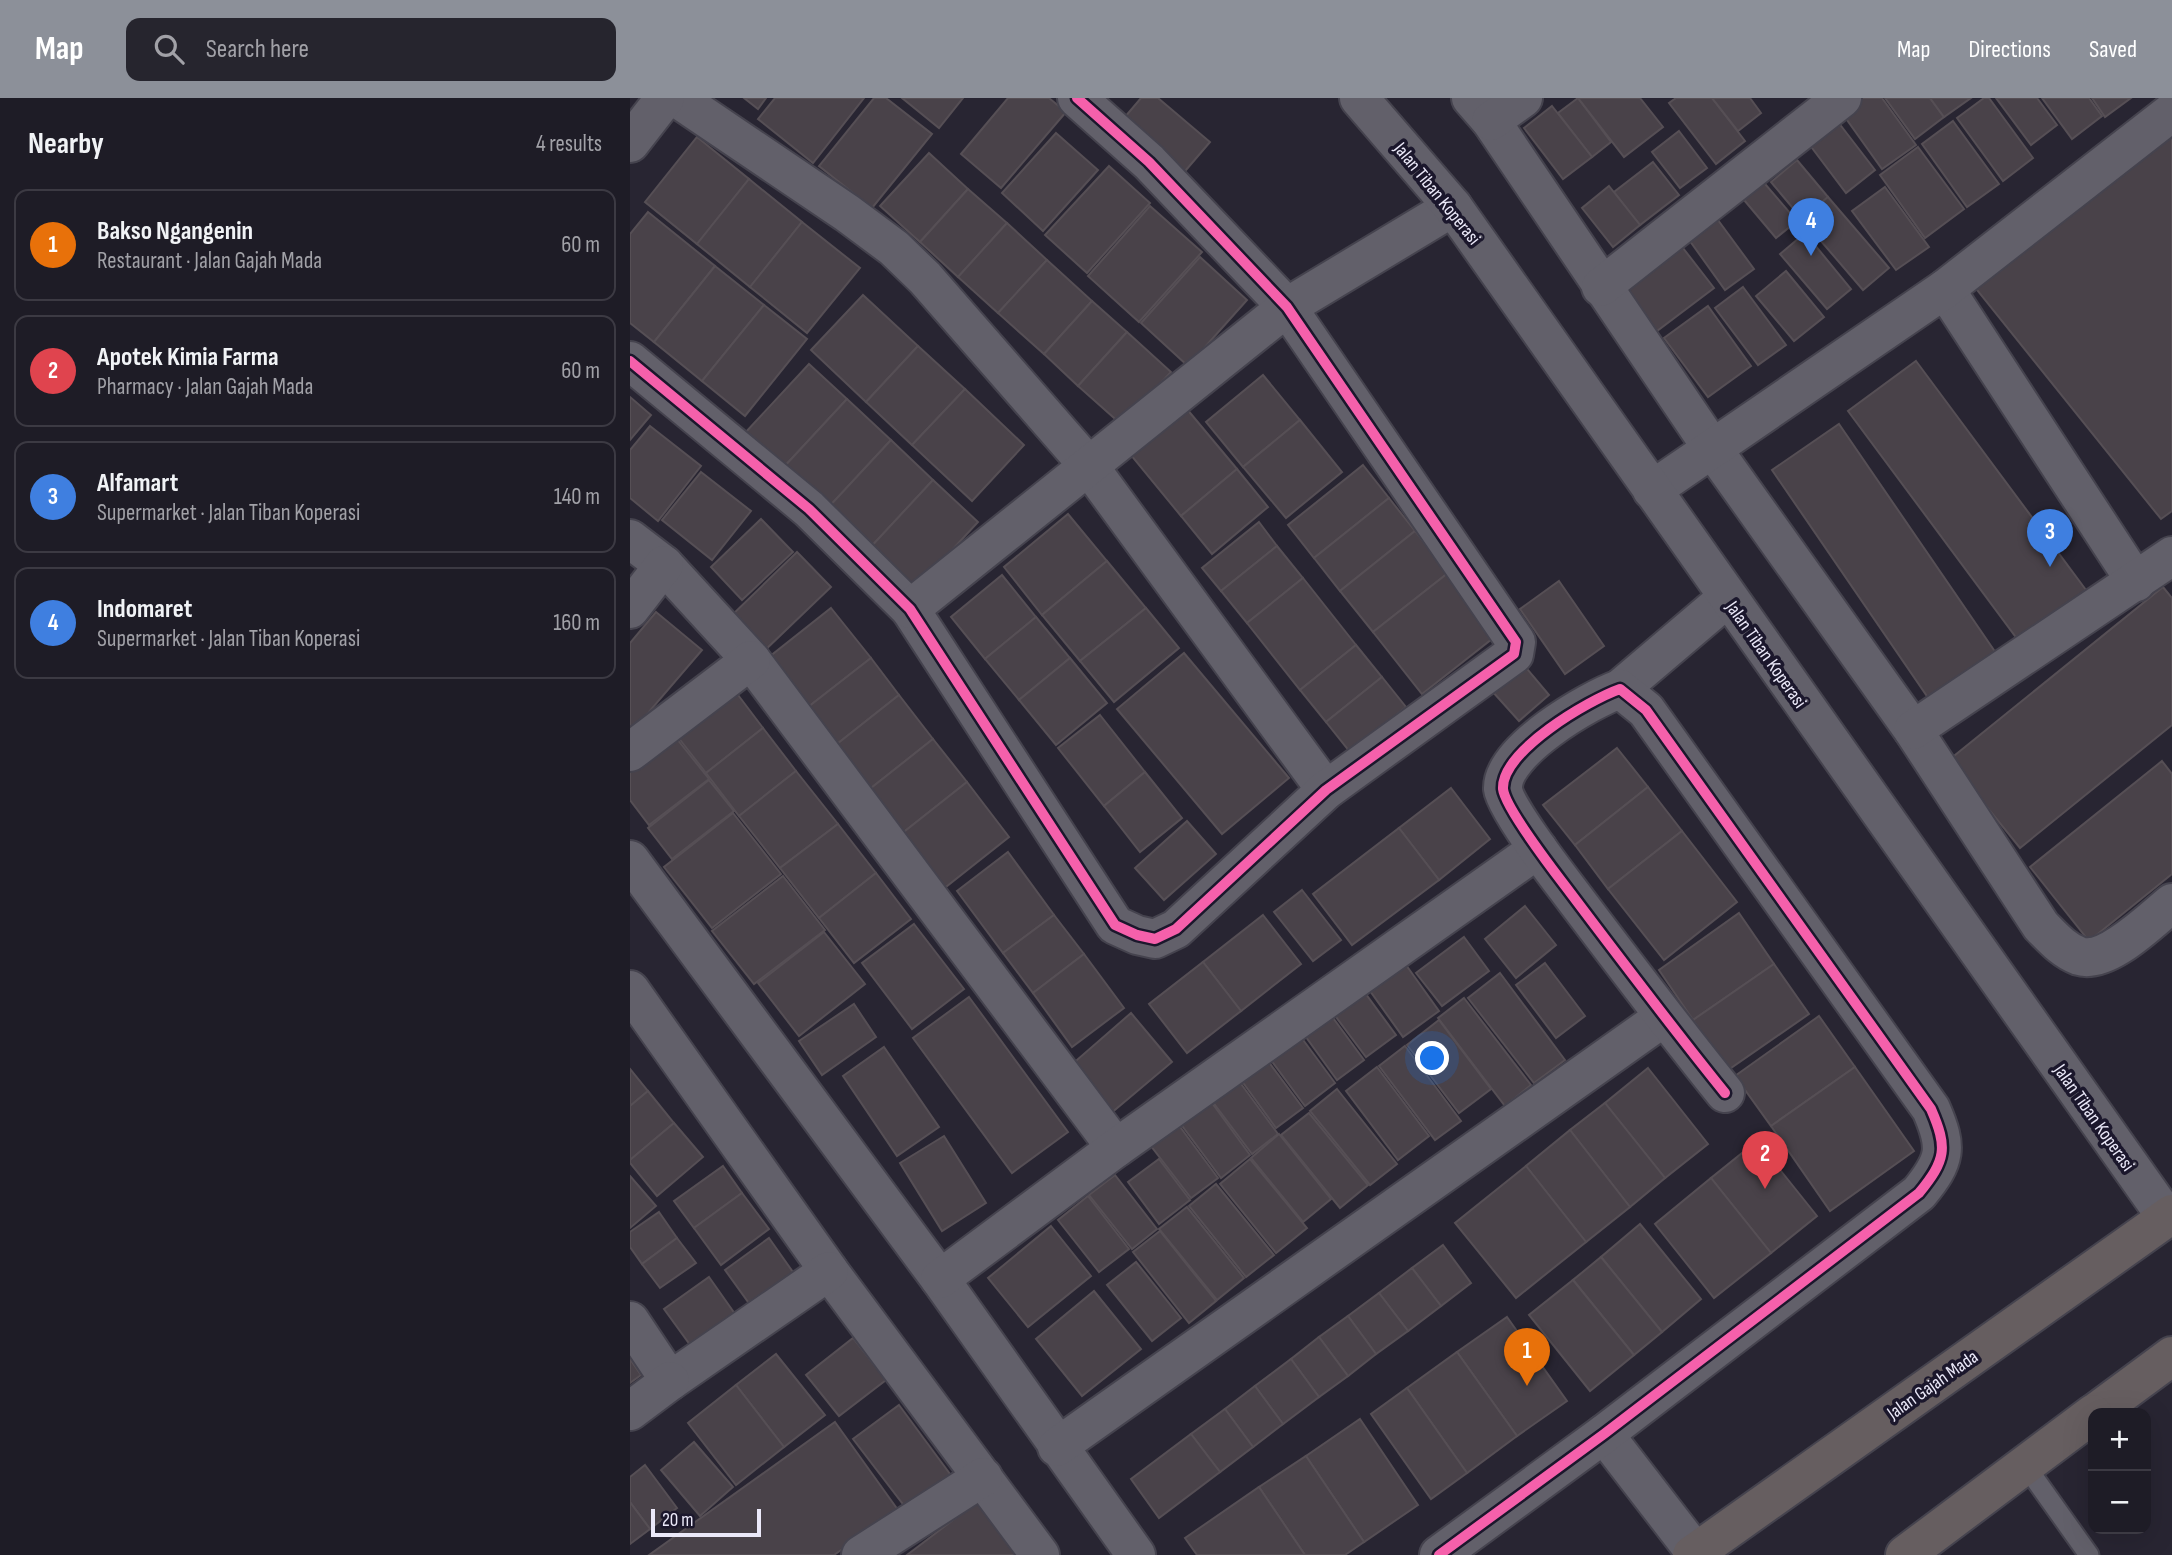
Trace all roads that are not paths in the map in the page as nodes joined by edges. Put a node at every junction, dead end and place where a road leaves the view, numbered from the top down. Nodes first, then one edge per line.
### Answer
1 (665, 98) edge
2 (677, 98) edge
3 (1077, 98) edge
4 (1359, 98) edge
5 (1523, 98) edge
6 (1842, 98) edge
7 (1481, 110) edge
8 (2172, 112) edge
9 (630, 144) edge
10 (1453, 207) junction
11 (1601, 287) junction
12 (1945, 289) junction
13 (1287, 307) junction
14 (630, 361) edge
15 (1712, 448) junction
16 (1088, 465) junction
17 (1652, 490) junction
18 (630, 538) edge
19 (2172, 555) edge
20 (664, 565) junction
21 (2136, 582) junction
22 (1727, 598) junction
23 (630, 609) edge
24 (911, 609) junction
25 (751, 660) junction
26 (1620, 689) junction
27 (1913, 730) junction
28 (630, 752) edge
29 (1326, 790) junction
30 (1538, 849) junction
31 (630, 860) edge
32 (2172, 903) edge
33 (630, 990) edge
34 (1664, 1017) junction
35 (1725, 1093) dead end
36 (1116, 1148) junction
37 (2169, 1216) edge
38 (829, 1272) junction
39 (940, 1279) junction
40 (630, 1321) edge
41 (2172, 1356) edge
42 (670, 1381) junction
43 (2102, 1408) edge
44 (630, 1411) edge
45 (2088, 1418) edge
46 (1604, 1434) junction
47 (1058, 1447) junction
48 (2025, 1465) junction
49 (983, 1477) junction
50 (1693, 1554) edge
51 (863, 1555) edge
52 (1040, 1555) edge
53 (1136, 1555) edge
54 (1439, 1555) edge
55 (1905, 1555) edge
56 (2089, 1555) edge

1 - 9 street
2 - 16 street
3 - 13 street
4 - 10 street, Jalan Tiban Koperasi
5 - 7 street
6 - 11 street
7 - 11 street
8 - 12 street
10 - 13 street
10 - 17 street, Jalan Tiban Koperasi
11 - 15 street
12 - 15 street
12 - 21 street
13 - 16 street
13 - 29 street
14 - 24 street
15 - 17 street
15 - 27 street
16 - 24 street
16 - 29 street
17 - 22 street, Jalan Tiban Koperasi
18 - 20 street
19 - 21 street
20 - 23 street
20 - 25 street
21 - 27 street
22 - 26 street
22 - 37 street, Jalan Tiban Koperasi
24 - 29 street
25 - 28 street
25 - 36 street
26 - 30 street
26 - 46 street
27 - 32 street
30 - 34 street
30 - 36 street
31 - 39 street
33 - 38 street
34 - 35 street
34 - 47 street
36 - 39 street
37 - 50 highway, Jalan Gajah Mada
38 - 42 street
38 - 49 street
39 - 47 street
40 - 42 street
41 - 43 highway
42 - 44 street
45 - 48 highway
46 - 50 street
46 - 54 street
47 - 53 street
48 - 55 highway
48 - 56 lane
49 - 51 street
49 - 52 street

